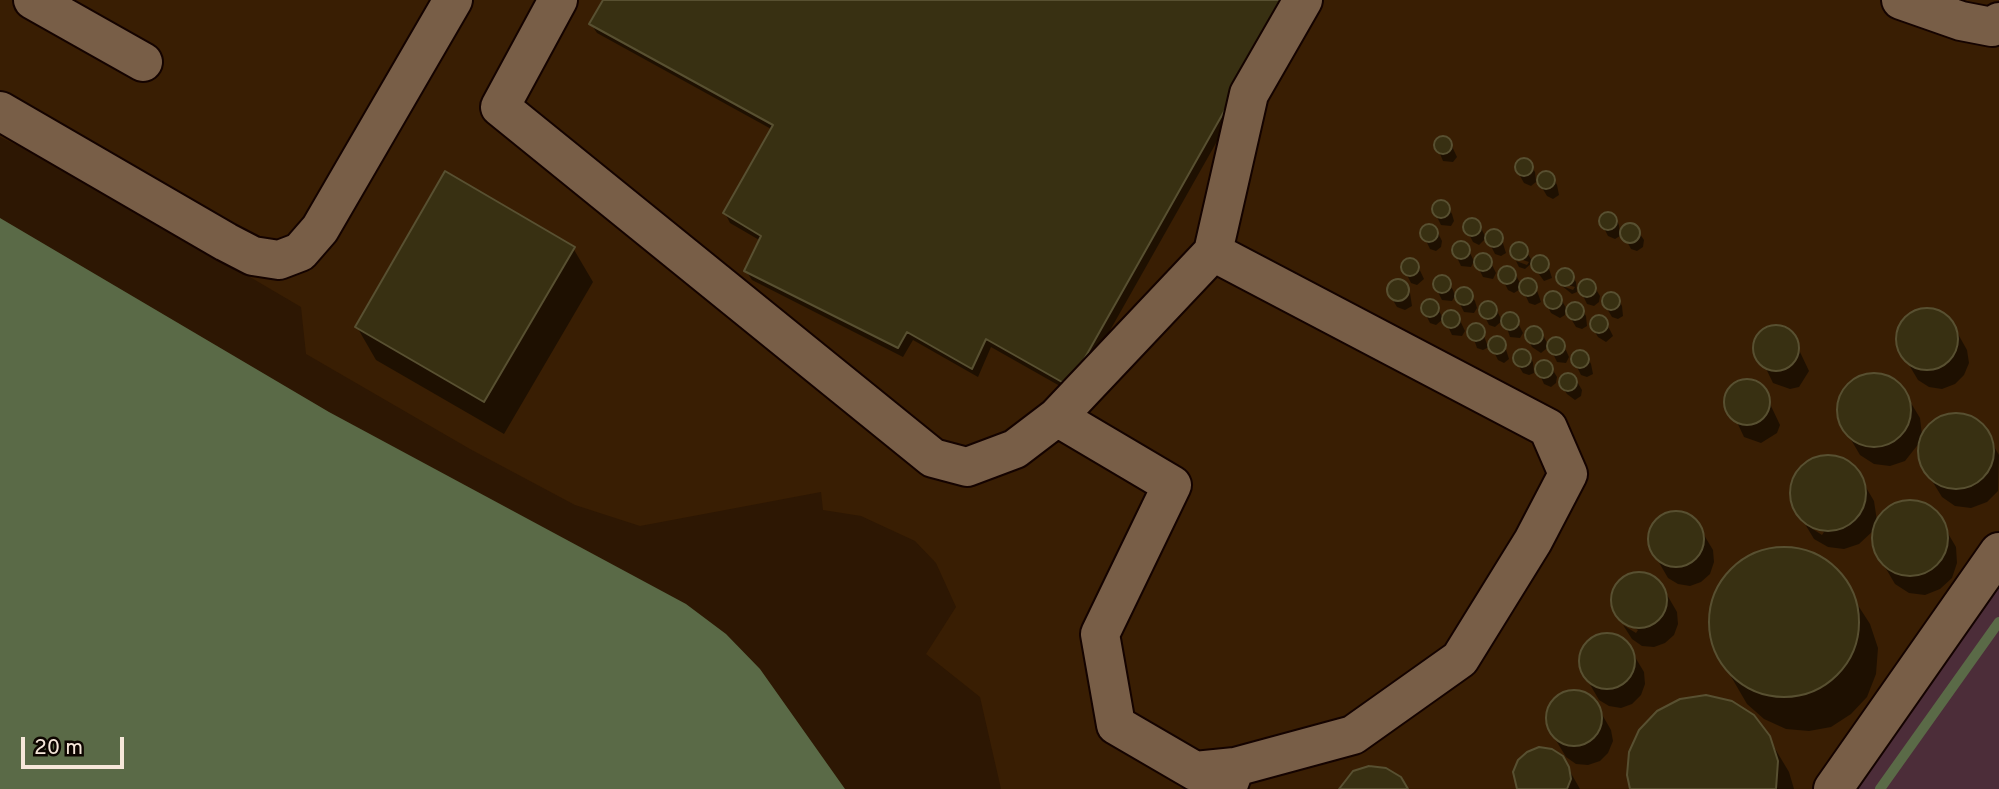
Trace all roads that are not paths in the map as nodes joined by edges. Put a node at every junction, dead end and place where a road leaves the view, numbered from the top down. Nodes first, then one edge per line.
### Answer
1 (33, 0) edge
2 (453, 0) edge
3 (558, 0) edge
4 (1304, 0) edge
5 (1901, 0) edge
6 (1999, 22) edge
7 (143, 62) dead end
8 (0, 111) edge
9 (1213, 252) junction
10 (1057, 417) junction
11 (1999, 552) edge
12 (1231, 778) edge
13 (1833, 789) edge

1 - 7 lane
2 - 8 lane
3 - 10 lane
4 - 9 lane
5 - 6 lane
9 - 10 lane
9 - 12 lane
10 - 12 lane
11 - 13 lane

